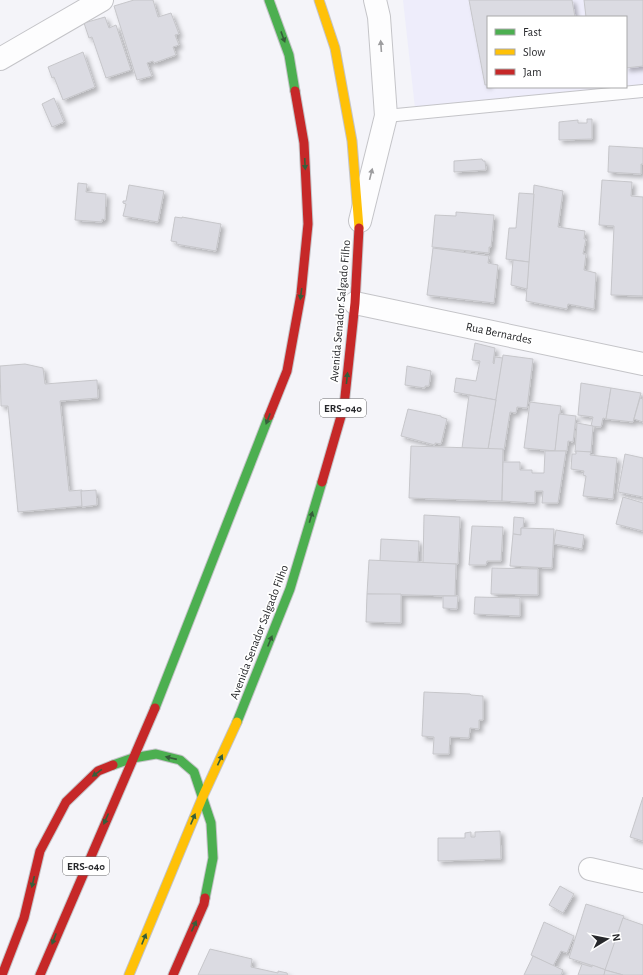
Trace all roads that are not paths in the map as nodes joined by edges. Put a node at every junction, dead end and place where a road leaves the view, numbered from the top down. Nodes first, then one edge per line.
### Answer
1 (102, 0) edge
2 (269, 0) edge
3 (319, 0) edge
4 (374, 0) edge
5 (0, 59) edge
6 (643, 91) edge
7 (386, 116) junction
8 (359, 226) junction
9 (355, 303) junction
10 (643, 364) edge
11 (133, 758) junction
12 (203, 796) junction
13 (590, 869) dead end
14 (643, 881) edge
15 (2, 975) edge
16 (40, 975) edge
17 (129, 975) edge
18 (173, 975) edge

1 - 5 street
2 -> 11 main road, ERS-040
3 - 8 main road, Avenida Senador Salgado Filho / ERS-040
7 -> 4 street
6 - 7 lane
8 -> 7 street
8 - 9 main road, Avenida Senador Salgado Filho / ERS-040
9 - 10 street, Rua Bernardes
12 -> 9 main road, Avenida Senador Salgado Filho / ERS-040
12 -> 11 main road
11 -> 15 main road
11 -> 16 main road, ERS-040
17 -> 12 main road, Avenida Senador Salgado Filho / ERS-040
18 -> 12 main road
13 - 14 street

